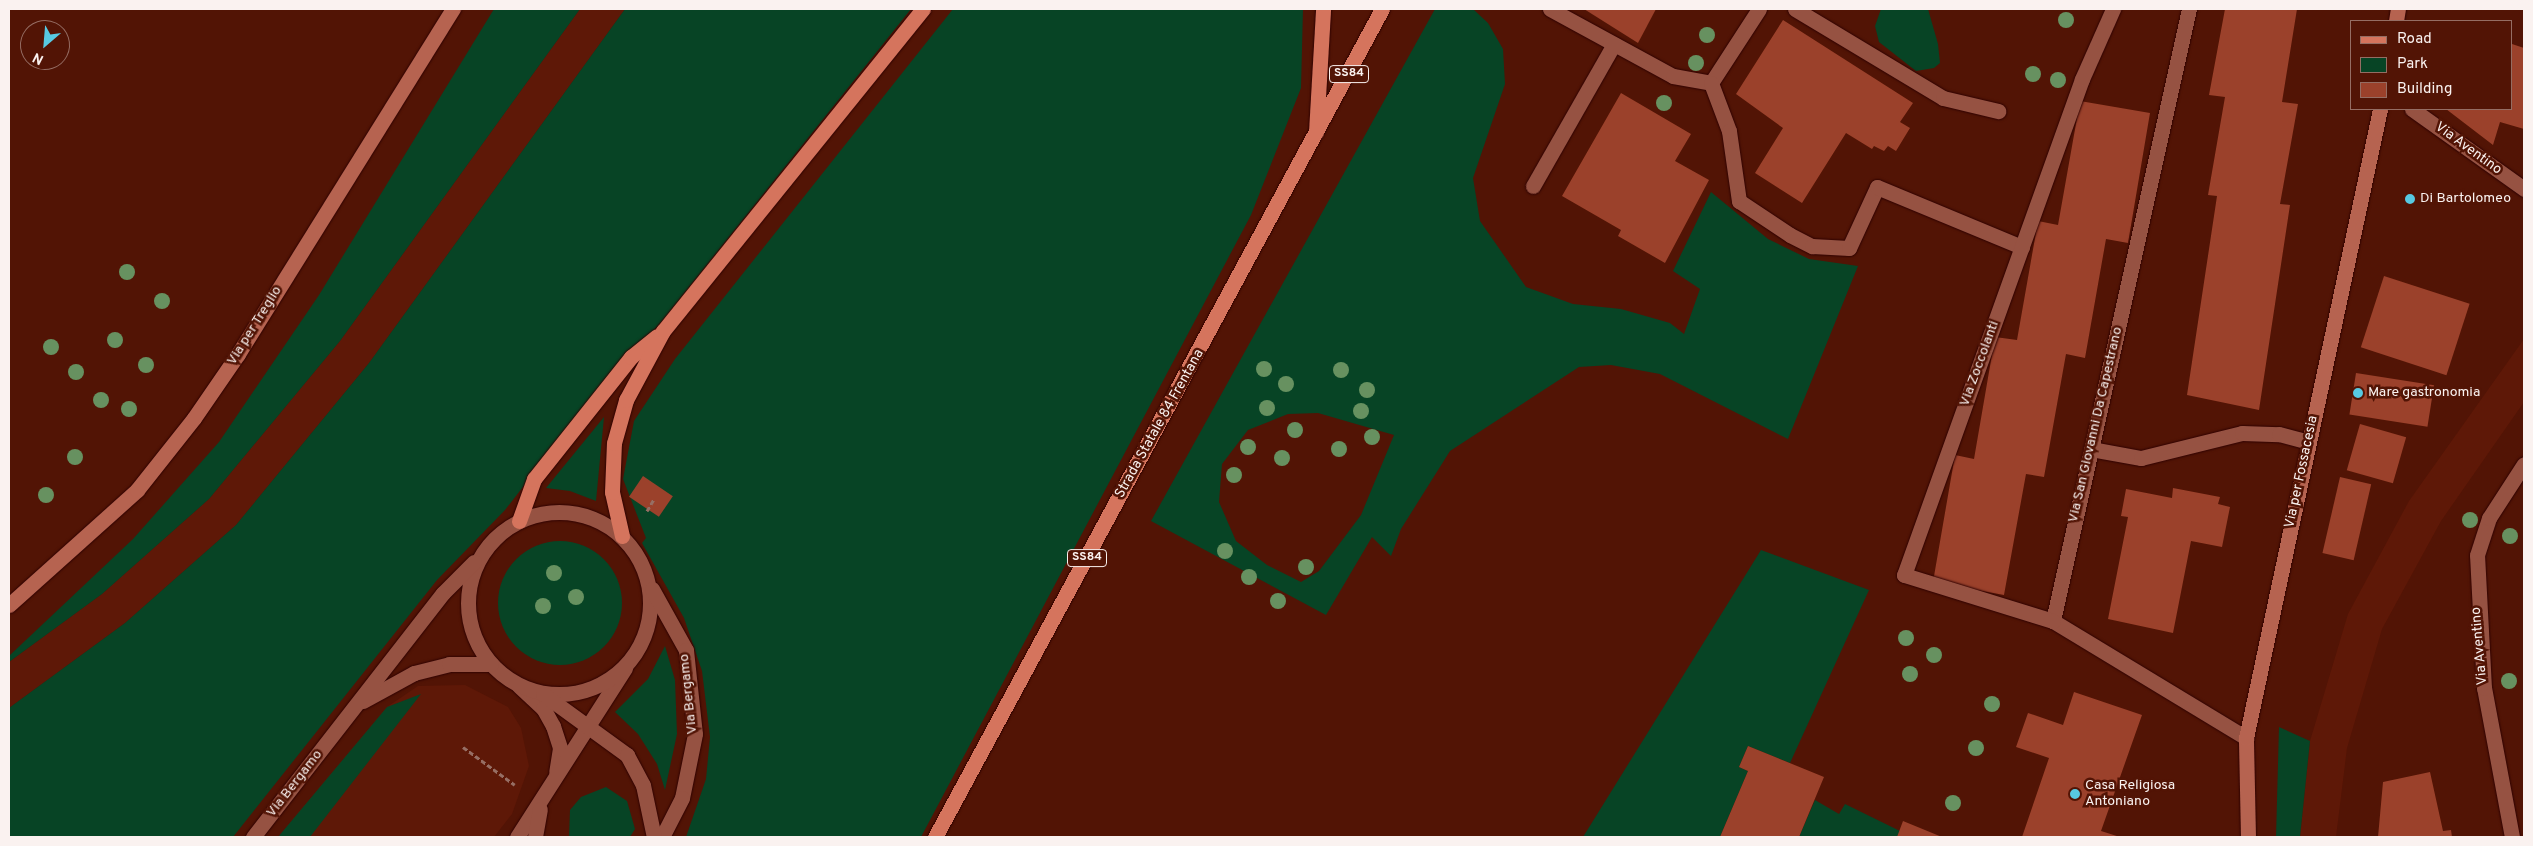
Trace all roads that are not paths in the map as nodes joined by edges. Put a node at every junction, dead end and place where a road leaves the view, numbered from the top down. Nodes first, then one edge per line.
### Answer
1 (453, 9) edge
2 (924, 9) edge
3 (1323, 9) edge
4 (1382, 9) edge
5 (1550, 9) edge
6 (1759, 9) edge
7 (1795, 9) edge
8 (2112, 9) edge
9 (2189, 9) edge
10 (1614, 44) junction
11 (1711, 83) junction
12 (2380, 110) edge
13 (2413, 110) edge
14 (1998, 111) dead end
15 (1315, 139) junction
16 (1533, 186) dead end
17 (2524, 189) edge
18 (2022, 247) junction
19 (662, 332) junction
20 (2308, 442) junction
21 (2091, 450) junction
22 (2524, 464) edge
23 (519, 521) junction
24 (622, 536) junction
25 (480, 556) junction
26 (649, 584) junction
27 (9, 605) edge
28 (2052, 621) junction
29 (491, 664) junction
30 (625, 668) junction
31 (519, 686) junction
32 (542, 693) junction
33 (356, 706) junction
34 (589, 726) junction
35 (2246, 738) junction
36 (544, 798) junction
37 (253, 837) edge
38 (517, 837) edge
39 (535, 837) edge
40 (654, 837) edge
41 (662, 837) edge
42 (935, 837) edge
43 (2248, 837) edge
44 (2512, 837) edge

1 - 27 street, Via per Treglio
2 - 19 main road
3 - 15 main road
4 - 15 main road, Strada Statale 84 Frentana / SS84
5 - 10 street
6 - 11 street
7 - 14 street
8 - 18 street, Via Zoccolanti
9 - 21 street, Via San Giovanni Da Capestrano
10 - 11 street
10 - 16 street
11 - 18 street
12 - 20 street, Via per Fossacesia
13 - 17 street, Via Aventino
15 - 42 main road, Strada Statale 84 Frentana / SS84
18 - 28 street, Via Zoccolanti
19 - 23 main road
19 - 24 main road
20 - 21 street
20 - 35 street, Via per Fossacesia
21 - 28 street, Via San Giovanni Da Capestrano
22 - 44 street, Via Aventino
23 - 24 street
23 - 25 street, Via Bergamo
24 - 26 street, Via Bergamo
25 - 29 street
25 - 33 street, Via Bergamo
26 - 30 street
26 - 41 street, Via Bergamo
28 - 35 street
29 - 31 street
29 - 33 street, Via Bergamo
30 - 32 street
30 - 34 street
31 - 32 street
31 - 36 street
32 - 34 street
33 - 37 street, Via Bergamo
34 - 36 street
34 - 40 street
35 - 43 street, Via per Fossacesia
36 - 38 street
36 - 39 street

